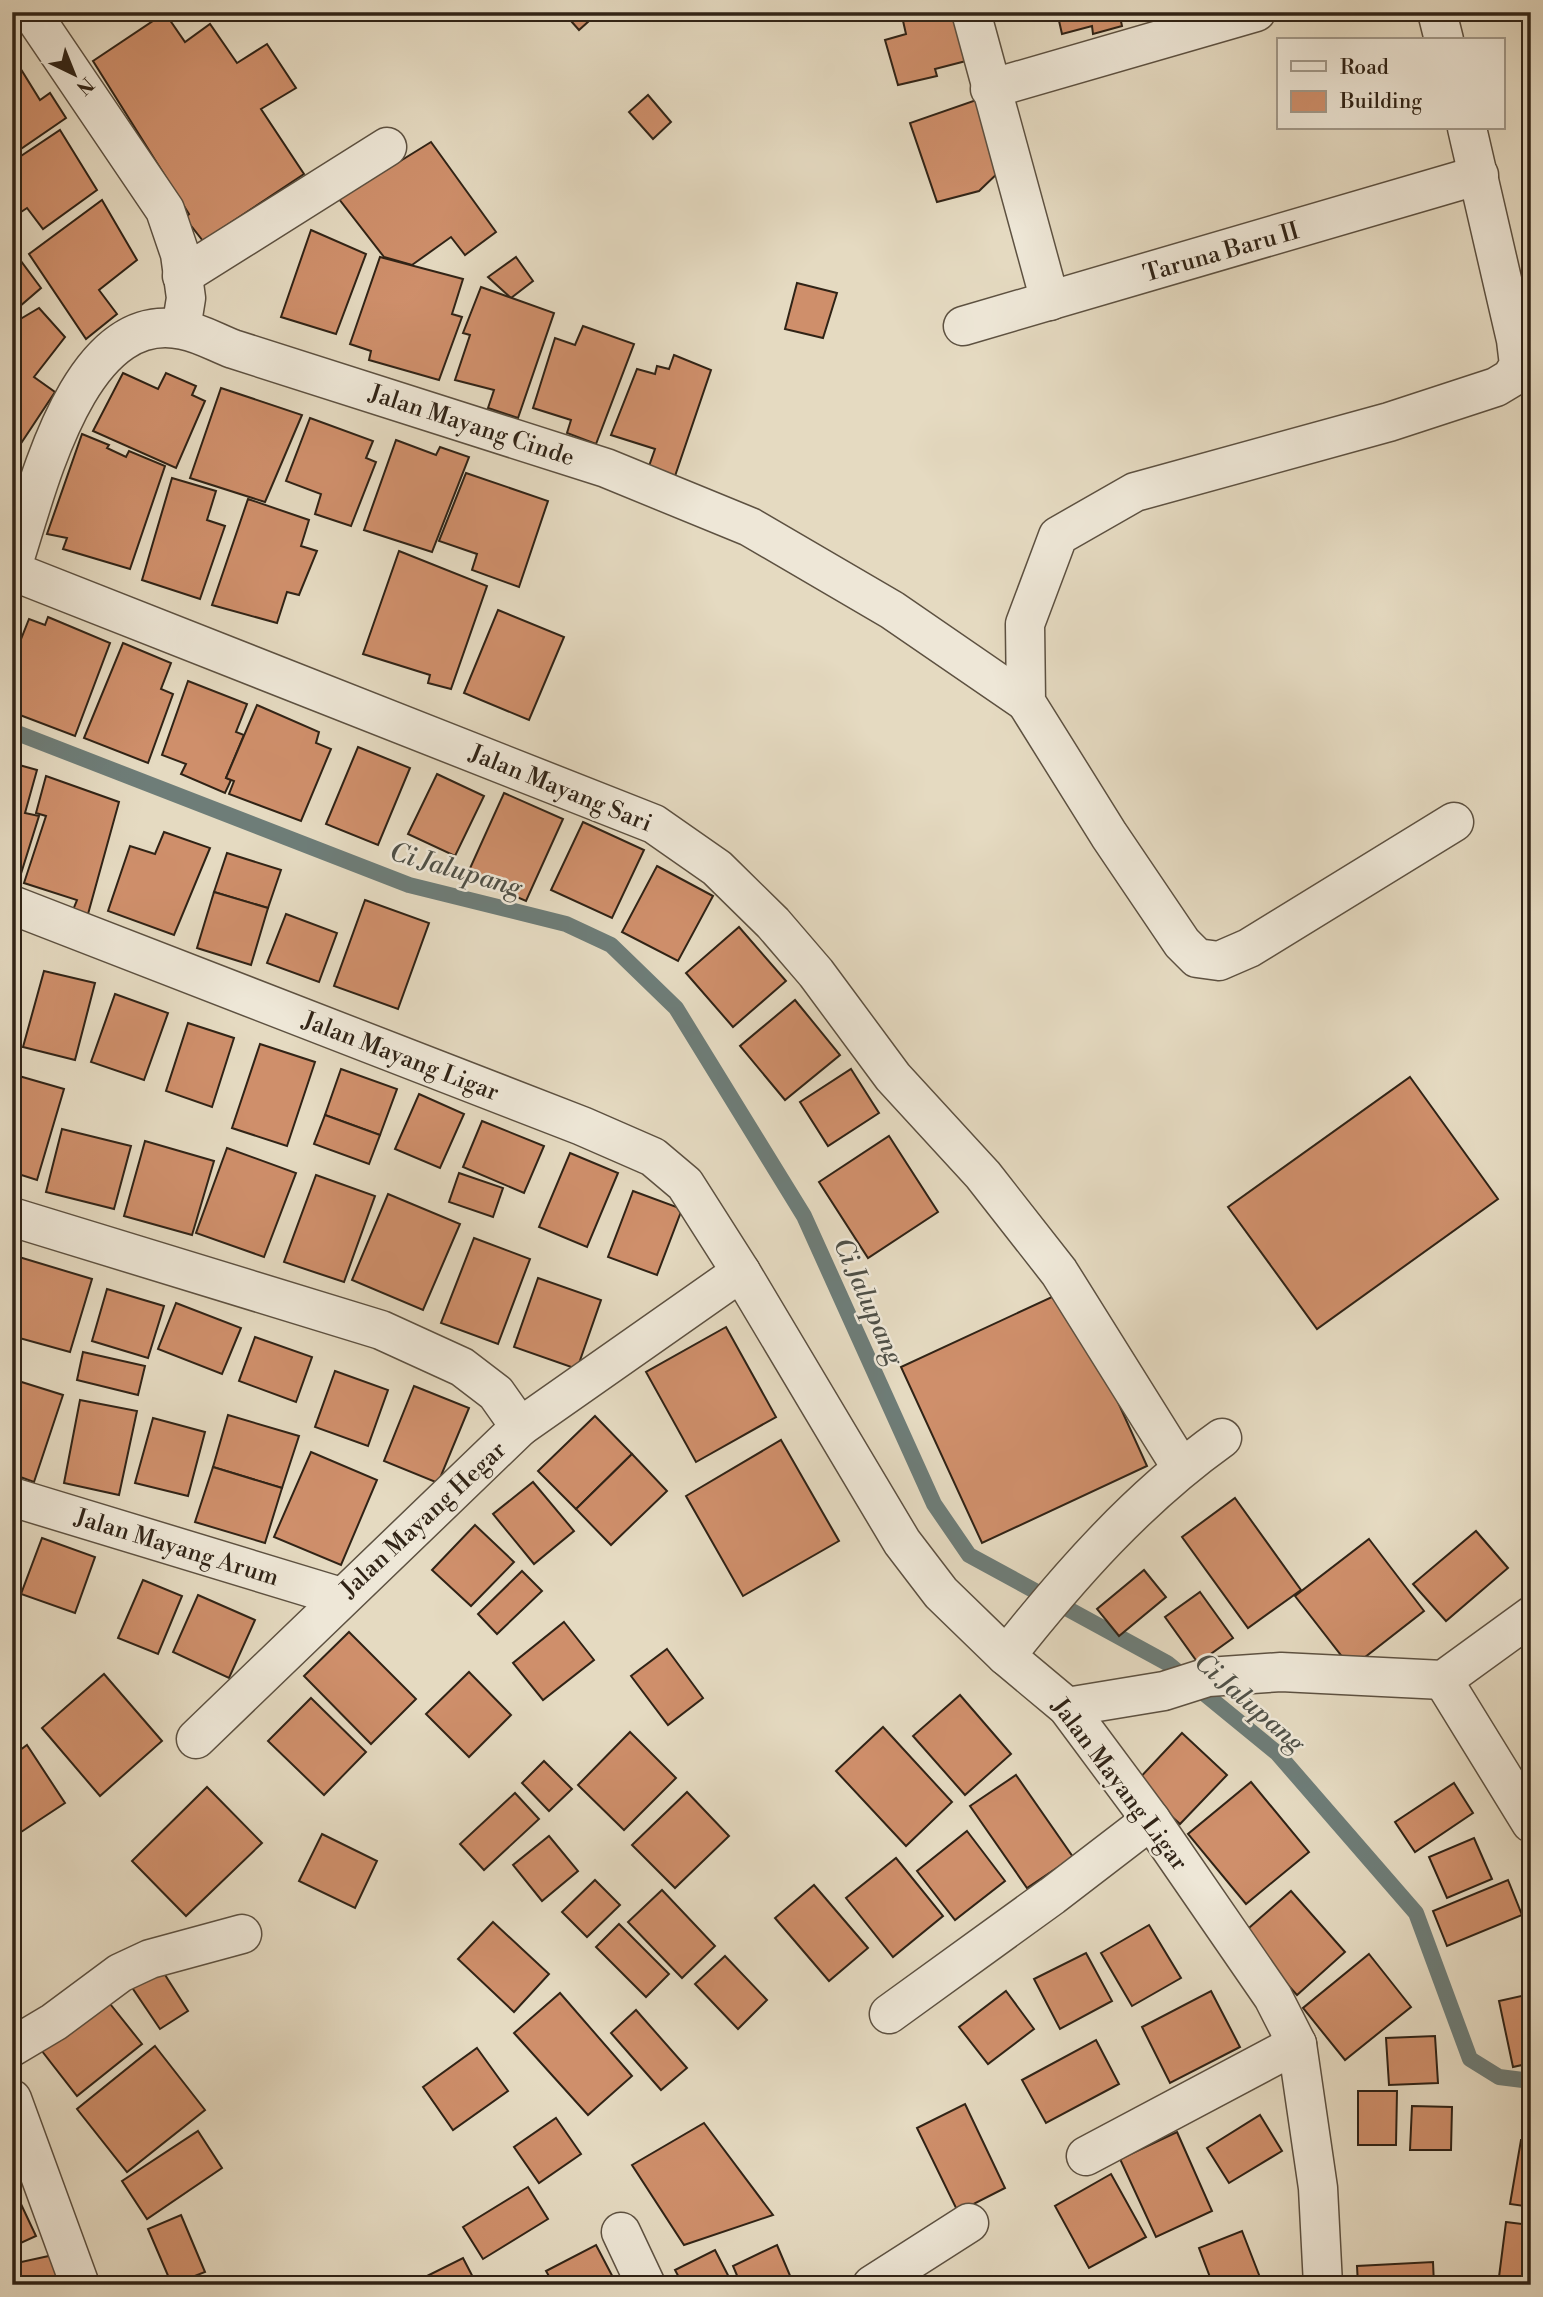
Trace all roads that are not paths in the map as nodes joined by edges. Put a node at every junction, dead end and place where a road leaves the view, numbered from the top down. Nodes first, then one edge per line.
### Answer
1 (31, 12) edge
2 (971, 12) edge
3 (1256, 12) edge
4 (1437, 12) edge
5 (1444, 38) edge
6 (990, 89) junction
7 (1468, 130) edge
8 (387, 147) dead end
9 (1479, 175) junction
10 (182, 276) junction
11 (1050, 300) junction
12 (963, 326) dead end
13 (181, 329) junction
14 (1523, 338) edge
15 (12, 569) edge
16 (1026, 702) junction
17 (1454, 822) dead end
18 (12, 905) edge
19 (12, 1217) edge
20 (741, 1272) junction
21 (520, 1427) junction
22 (1222, 1438) dead end
23 (1181, 1467) junction
24 (12, 1497) edge
25 (341, 1597) junction
26 (1531, 1616) edge
27 (1006, 1656) junction
28 (1443, 1680) junction
29 (1067, 1707) junction
30 (196, 1739) dead end
31 (1151, 1820) junction
32 (1531, 1823) edge
33 (242, 1934) dead end
34 (888, 2014) dead end
35 (1297, 2044) junction
36 (12, 2047) edge
37 (12, 2099) edge
38 (1086, 2156) dead end
39 (969, 2223) dead end
40 (621, 2232) dead end
41 (80, 2285) edge
42 (646, 2285) edge
43 (872, 2285) edge
44 (1324, 2285) edge

1 - 10 street
2 - 6 street
3 - 6 street
4 - 5 street
6 - 11 street
7 - 9 street
8 - 10 street
9 - 11 street, Taruna Baru II
9 - 14 street
10 - 13 street
11 - 12 street, Taruna Baru II
13 - 15 street, Jalan Mayang Cinde
13 - 16 street, Jalan Mayang Cinde
14 - 16 street
15 - 23 street, Jalan Mayang Sari
16 - 17 street
18 - 20 street, Jalan Mayang Ligar
19 - 21 street, Jalan Mayang Hegar
20 - 21 street
20 - 27 street, Jalan Mayang Ligar
21 - 25 street, Jalan Mayang Hegar
22 - 23 street
23 - 27 street
24 - 25 street, Jalan Mayang Arum
25 - 30 street, Jalan Mayang Hegar
26 - 28 street
27 - 29 street, Jalan Mayang Ligar
28 - 29 street
28 - 32 street
29 - 31 street, Jalan Mayang Ligar
31 - 34 street
31 - 35 street, Jalan Mayang Ligar
33 - 36 street
35 - 38 street
35 - 44 street, Jalan Mayang Ligar
37 - 41 street
39 - 43 street
40 - 42 street

